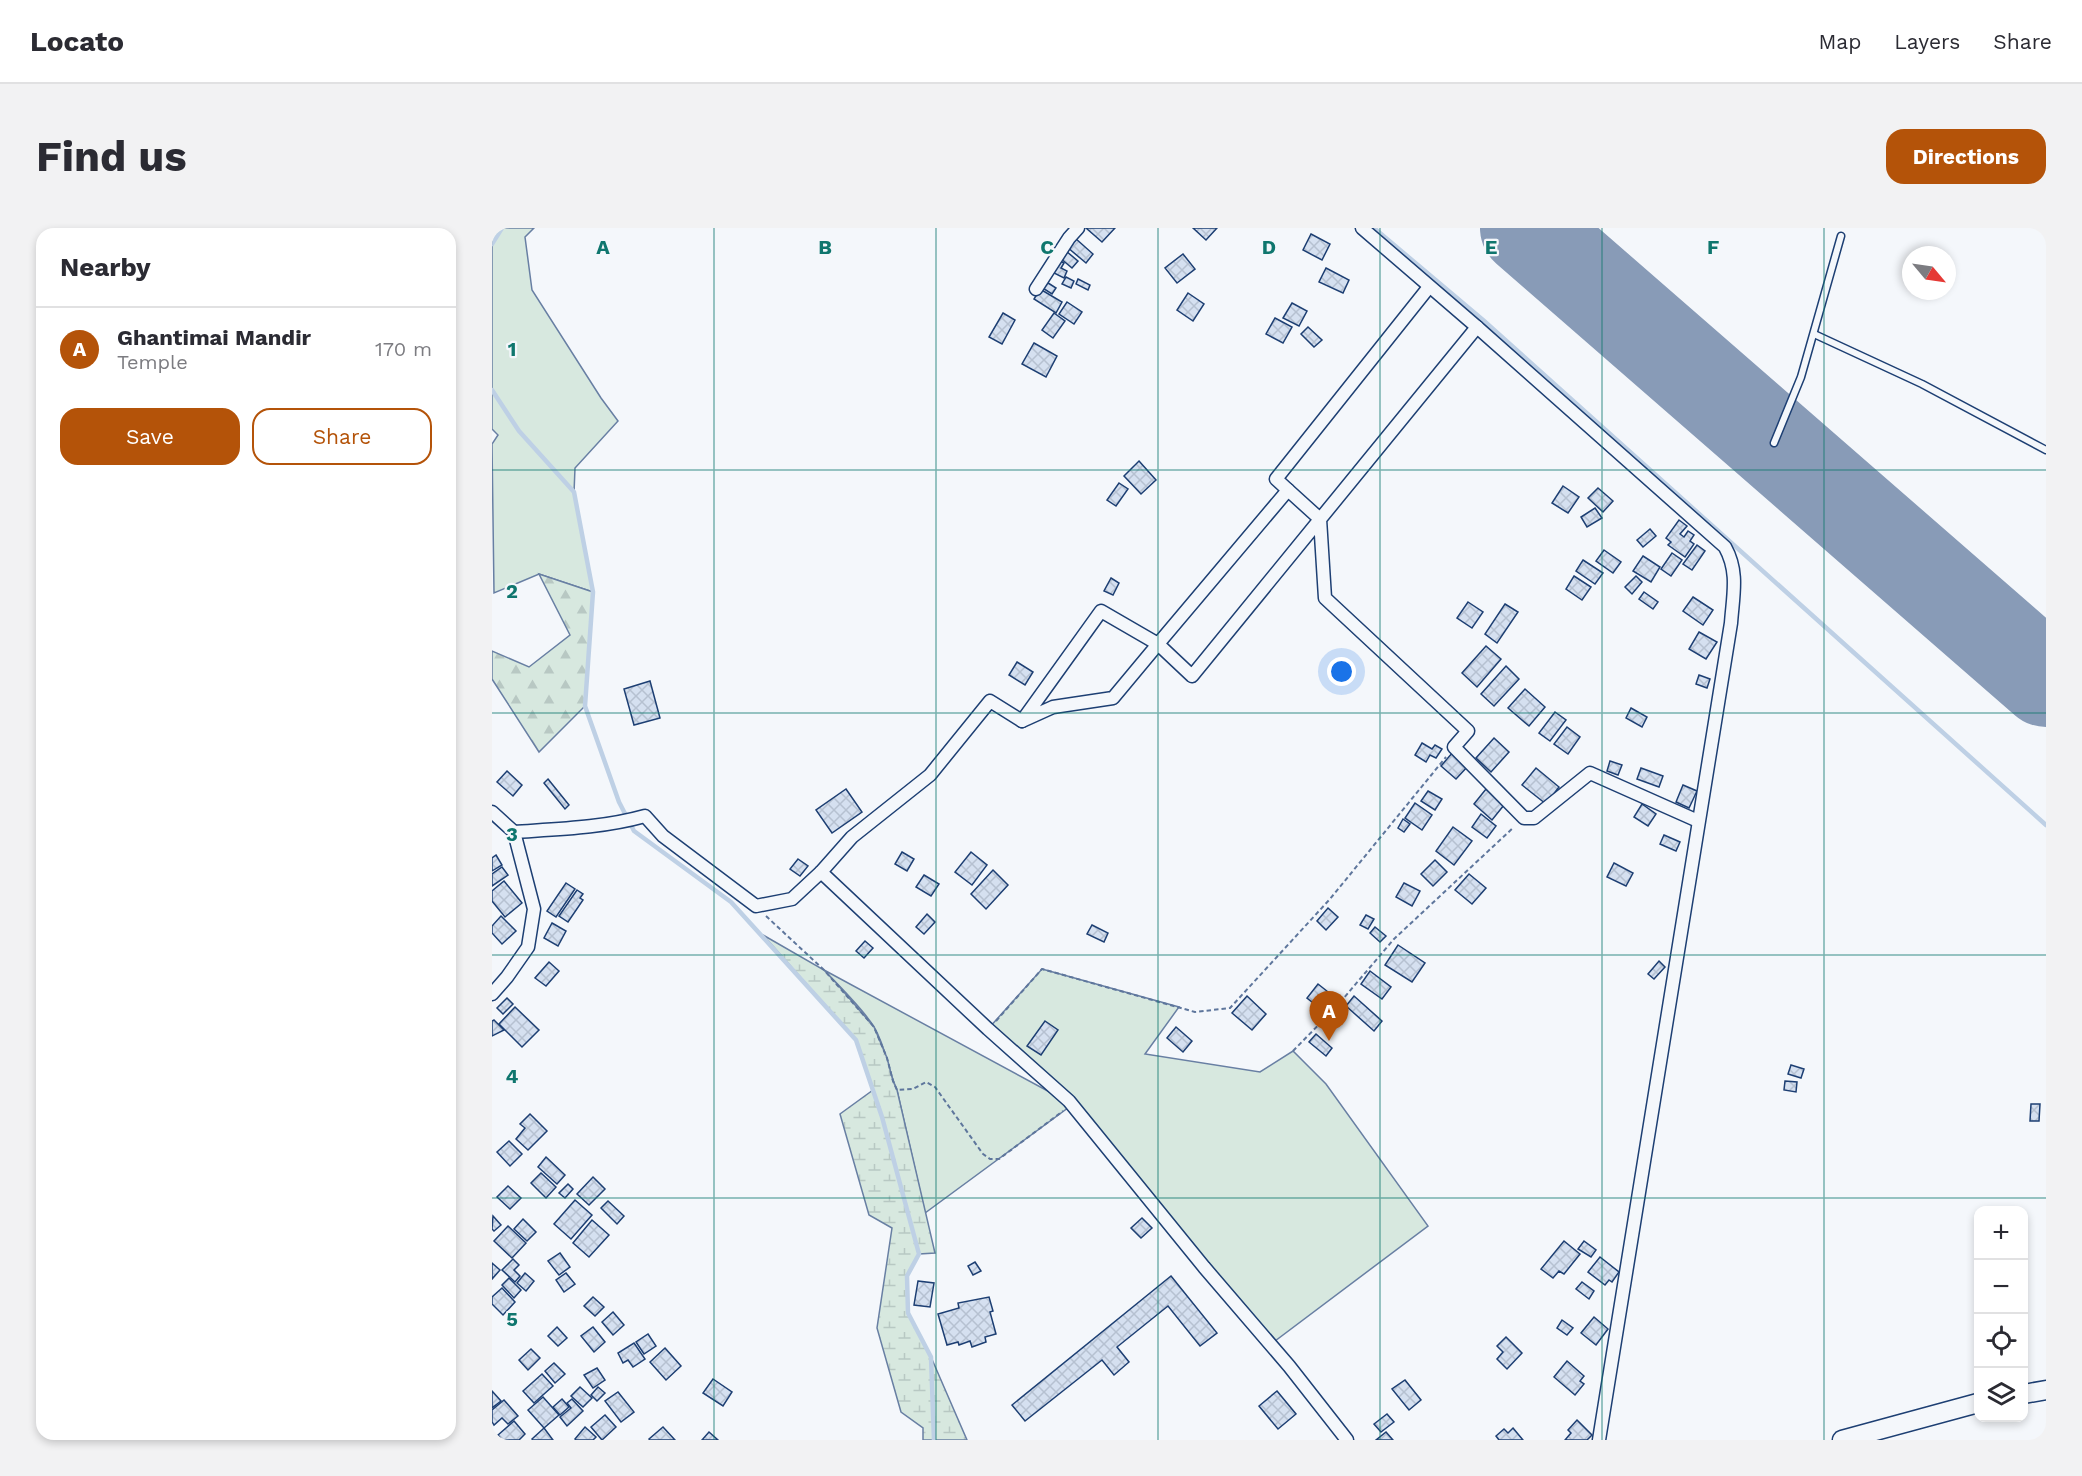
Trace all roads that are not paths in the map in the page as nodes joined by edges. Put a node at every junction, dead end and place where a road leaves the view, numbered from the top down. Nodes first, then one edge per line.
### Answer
1 (1078, 228) edge
2 (1362, 228) edge
3 (1840, 237) dead end
4 (1429, 287) junction
5 (1036, 289) dead end
6 (1477, 327) junction
7 (1814, 334) junction
8 (1774, 443) dead end
9 (2046, 450) edge
10 (1288, 490) junction
11 (1320, 519) junction
12 (1158, 644) junction
13 (1022, 721) junction
14 (492, 812) edge
15 (1698, 821) junction
16 (514, 832) junction
17 (821, 872) junction
18 (492, 994) edge
19 (2046, 1390) edge
20 (2028, 1393) edge
21 (1974, 1404) edge
22 (1347, 1440) edge
23 (1599, 1440) edge
24 (1842, 1440) edge

1 - 5 street
2 - 4 street
3 - 7 lane
4 - 6 street
4 - 10 street
6 - 11 street
6 - 15 street
7 - 8 lane
7 - 9 lane
10 - 11 street
10 - 12 street
11 - 12 street
11 - 15 street
12 - 13 street
12 - 13 street
13 - 17 street
14 - 16 street
15 - 23 street
16 - 17 street
16 - 18 street
17 - 22 street
19 - 20 main road
21 - 24 main road

